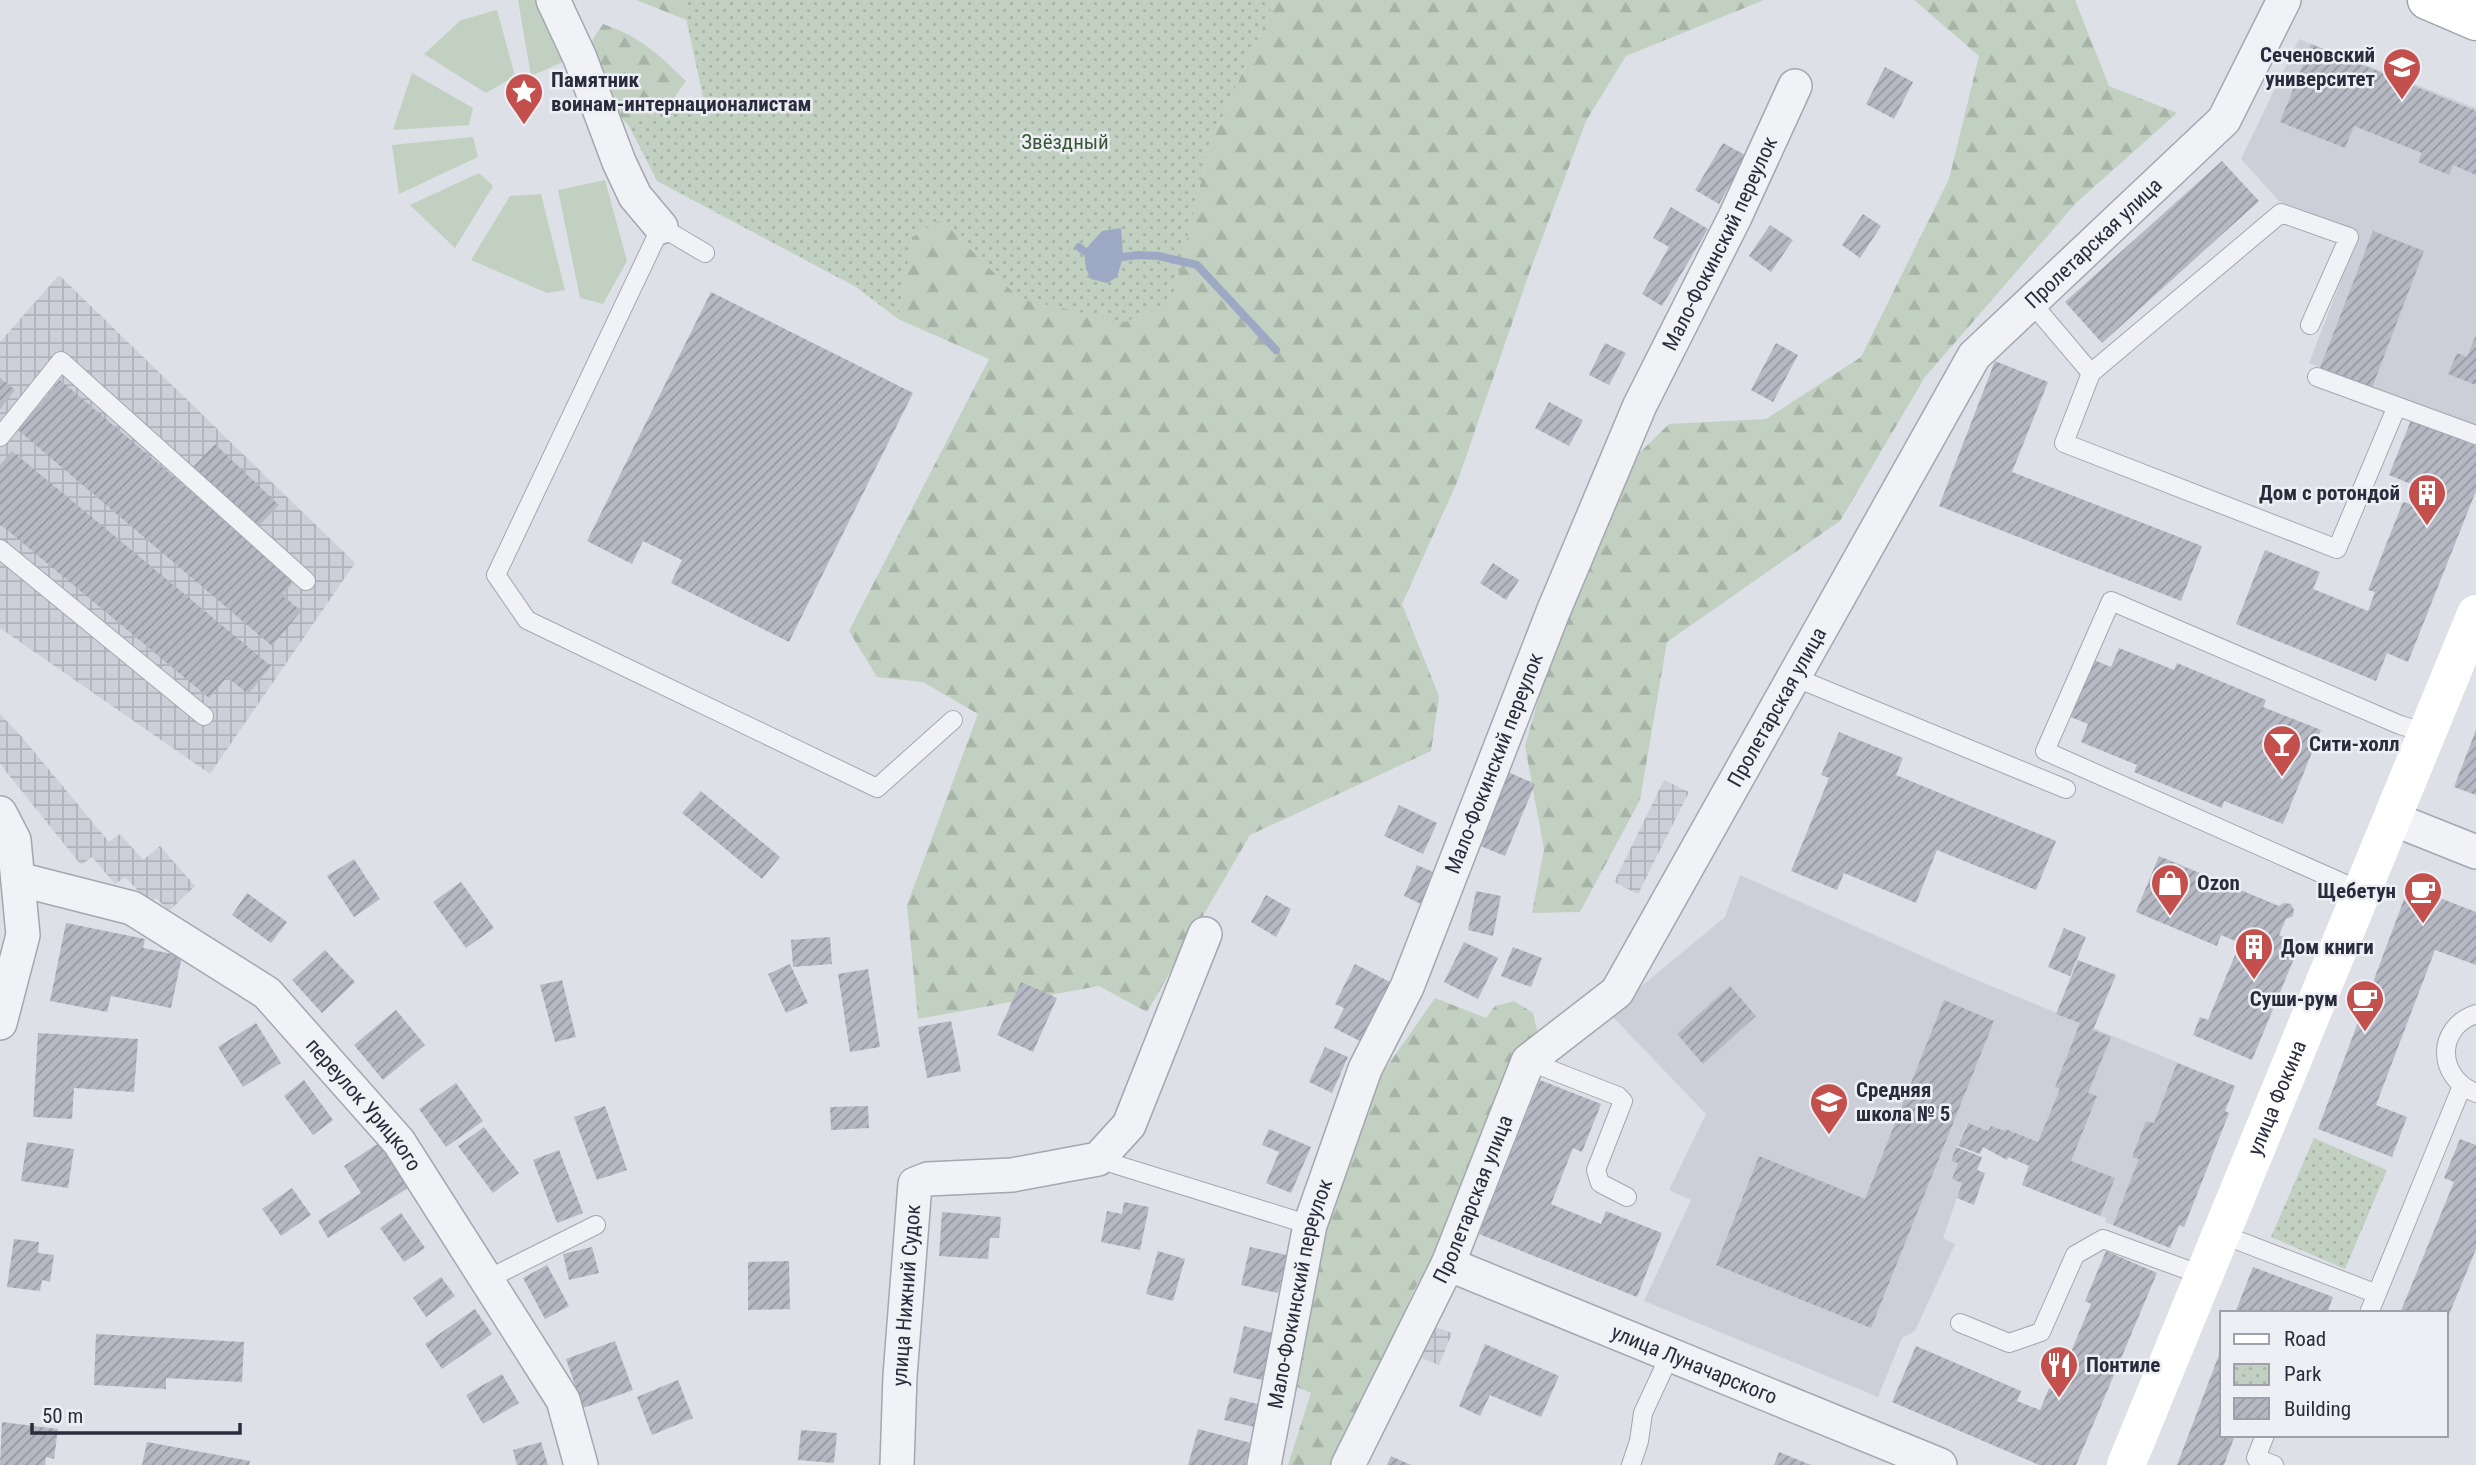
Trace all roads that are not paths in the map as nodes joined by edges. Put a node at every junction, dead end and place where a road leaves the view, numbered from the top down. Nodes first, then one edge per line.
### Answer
1 (553, 0) edge
2 (2284, 0) edge
3 (2427, 0) edge
4 (2476, 21) edge
5 (1795, 86) dead end
6 (661, 227) junction
7 (705, 253) dead end
8 (2031, 302) junction
9 (2310, 325) dead end
10 (2091, 373) junction
11 (2317, 377) dead end
12 (2397, 406) junction
13 (2476, 435) edge
14 (0, 437) edge
15 (0, 549) edge
16 (306, 581) dead end
17 (2476, 614) edge
18 (1794, 677) junction
19 (204, 716) dead end
20 (953, 720) dead end
21 (2427, 733) junction
22 (2066, 789) dead end
23 (0, 813) edge
24 (2391, 818) junction
25 (2476, 852) edge
26 (18, 879) junction
27 (2361, 891) junction
28 (1206, 934) dead end
29 (2476, 1014) edge
30 (0, 1023) edge
31 (1528, 1061) junction
32 (2469, 1089) edge
33 (1098, 1159) junction
34 (1627, 1197) dead end
35 (596, 1225) dead end
36 (1310, 1225) junction
37 (2221, 1234) junction
38 (1448, 1264) junction
39 (2204, 1276) junction
40 (486, 1280) junction
41 (2376, 1294) junction
42 (2371, 1311) edge
43 (1960, 1323) dead end
44 (1670, 1355) junction
45 (2264, 1437) edge
46 (581, 1465) edge
47 (897, 1465) edge
48 (1264, 1465) edge
49 (1349, 1465) edge
50 (1631, 1465) edge
51 (1940, 1465) edge
52 (2126, 1465) edge
53 (2274, 1465) edge

1 - 6 street
2 - 8 street, Пролетарская улица
3 - 4 main road
5 - 36 street, Мало-Фокинский переулок
6 - 7 lane
6 - 20 lane
8 - 10 lane
8 - 18 street, Пролетарская улица
9 - 10 lane
10 - 12 lane
11 - 12 lane
12 - 13 lane
14 - 16 lane
15 - 19 lane
17 - 21 main road, улица Фокина
18 - 22 lane
18 - 31 street, Пролетарская улица
21 - 24 main road, улица Фокина
21 - 27 lane
23 - 26 street
24 - 25 street
24 - 27 main road, улица Фокина
26 - 30 street
26 - 40 street, переулок Урицкого
27 - 37 main road, улица Фокина
28 - 33 street
29 - 32 lane
31 - 34 lane
31 - 38 street, Пролетарская улица
32 - 41 lane
33 - 36 lane
33 - 47 street, улица Нижний Судок
35 - 40 lane
36 - 48 street, Мало-Фокинский переулок
37 - 39 main road, улица Фокина
37 - 41 lane
38 - 44 street, улица Луначарского
38 - 49 street, Пролетарская улица
39 - 43 lane
39 - 52 main road, улица Фокина
40 - 46 street, переулок Урицкого
41 - 42 lane
44 - 50 lane
44 - 51 street, улица Луначарского
45 - 53 lane

